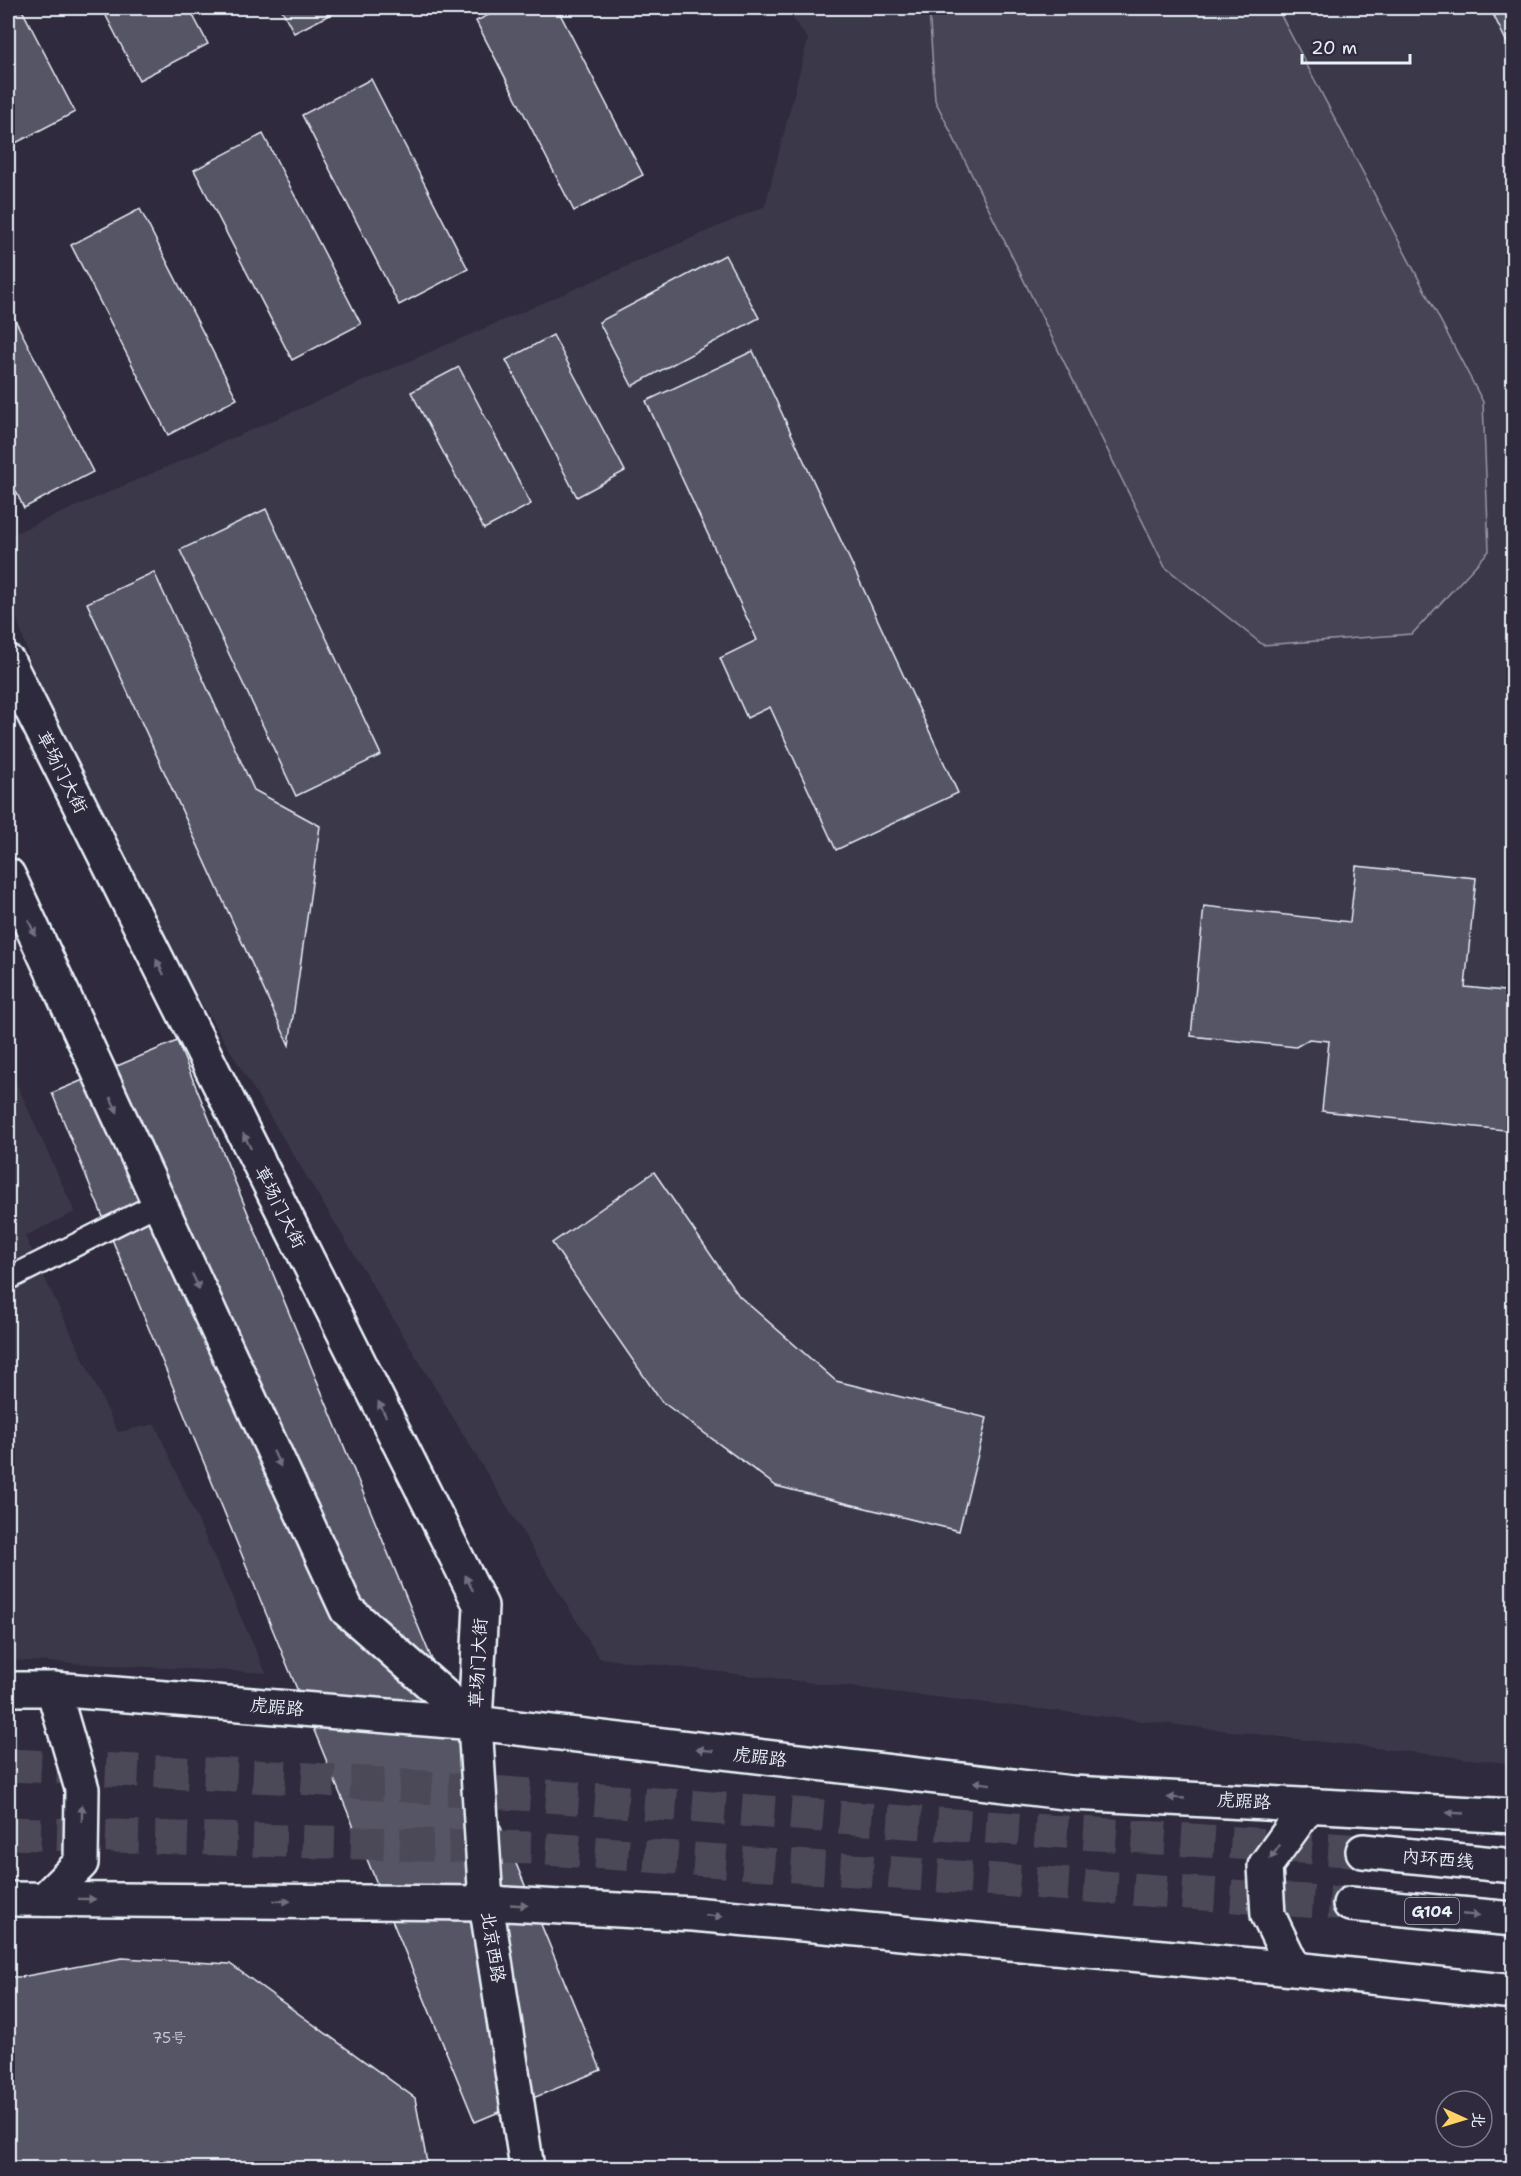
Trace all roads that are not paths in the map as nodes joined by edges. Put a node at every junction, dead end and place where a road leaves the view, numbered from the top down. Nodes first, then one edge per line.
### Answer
1 (8, 662) edge
2 (8, 875) edge
3 (159, 1203) junction
4 (8, 1279) edge
5 (8, 1689) edge
6 (53, 1689) junction
7 (475, 1723) junction
8 (1309, 1804) junction
9 (1514, 1816) edge
10 (1363, 1851) tunnel mouth
11 (1514, 1866) edge
12 (8, 1899) edge
13 (45, 1899) junction
14 (486, 1903) junction
15 (1350, 1904) tunnel mouth
16 (1514, 1918) edge
17 (1294, 1969) junction
18 (1514, 1992) edge
19 (527, 2169) edge

7 -> 1 main road, 草场门大街
2 -> 3 main road, 草场门大街
3 - 4 lane
3 -> 7 main road, 草场门大街
5 - 6 main road, 虎踞路
6 - 7 main road, 虎踞路
13 -> 6 main road
8 -> 7 main road, 虎踞路
7 - 14 main road, 北京西路
9 -> 8 main road, 虎踞路
8 -> 17 main road
10 - 11 main road, 内环西线
12 - 13 main road
13 -> 14 main road
14 -> 17 main road
14 - 19 main road, 北京西路
15 -> 16 main road, G104
17 - 18 main road

